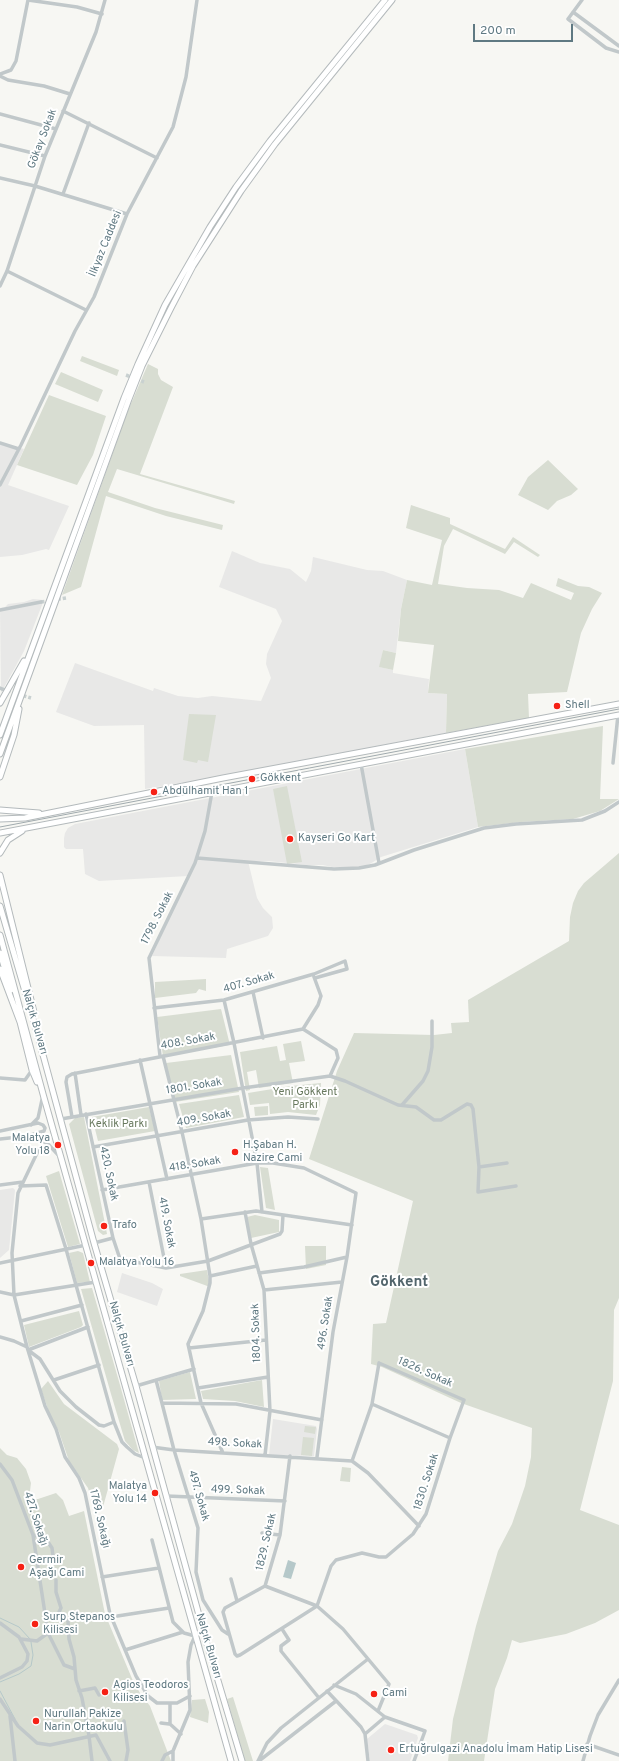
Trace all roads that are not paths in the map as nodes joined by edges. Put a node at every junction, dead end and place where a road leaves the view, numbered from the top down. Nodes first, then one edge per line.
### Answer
1 (28, 0) edge
2 (105, 0) edge
3 (197, 0) edge
4 (385, 0) edge
5 (392, 0) edge
6 (582, 0) edge
7 (573, 12) junction
8 (102, 14) junction
9 (619, 46) edge
10 (619, 52) edge
11 (0, 76) edge
12 (70, 94) junction
13 (63, 111) junction
14 (0, 114) edge
15 (89, 123) junction
16 (56, 129) junction
17 (0, 145) edge
18 (45, 156) junction
19 (156, 158) junction
20 (0, 178) edge
21 (35, 186) junction
22 (63, 194) junction
23 (127, 214) junction
24 (7, 271) junction
25 (2, 279) edge
26 (0, 286) edge
27 (86, 310) junction
28 (0, 443) edge
29 (19, 449) junction
30 (0, 485) edge
31 (41, 602) tunnel mouth
32 (0, 610) edge
33 (31, 650) junction
34 (23, 690) junction
35 (0, 703) edge
36 (619, 704) edge
37 (619, 715) edge
38 (0, 735) edge
39 (0, 754) edge
40 (613, 763) dead end
41 (361, 764) junction
42 (0, 776) edge
43 (212, 792) junction
44 (619, 802) edge
45 (0, 810) edge
46 (44, 814) junction
47 (0, 819) edge
48 (43, 824) junction
49 (0, 833) edge
50 (0, 853) edge
51 (197, 858) junction
52 (379, 863) junction
53 (0, 875) edge
54 (0, 906) edge
55 (0, 935) edge
56 (0, 953) edge
57 (0, 969) edge
58 (314, 976) junction
59 (253, 992) junction
60 (224, 1000) junction
61 (154, 1008) junction
62 (432, 1021) dead end
63 (20, 1022) junction
64 (36, 1029) junction
65 (303, 1029) junction
66 (263, 1038) junction
67 (234, 1043) junction
68 (162, 1056) junction
69 (140, 1060) junction
70 (32, 1070) junction
71 (75, 1073) junction
72 (330, 1076) junction
73 (0, 1078) edge
74 (242, 1088) junction
75 (43, 1094) junction
76 (174, 1100) junction
77 (150, 1104) junction
78 (402, 1105) junction
79 (86, 1114) junction
80 (82, 1115) junction
81 (72, 1117) junction
82 (318, 1119) dead end
83 (62, 1120) junction
84 (248, 1120) junction
85 (30, 1126) junction
86 (0, 1131) edge
87 (182, 1132) junction
88 (28, 1136) junction
89 (158, 1136) junction
90 (0, 1139) edge
91 (93, 1147) junction
92 (39, 1148) dead end
93 (62, 1159) junction
94 (257, 1163) junction
95 (507, 1163) dead end
96 (479, 1167) junction
97 (192, 1176) junction
98 (167, 1179) junction
99 (23, 1182) junction
100 (149, 1182) junction
101 (0, 1185) edge
102 (20, 1186) junction
103 (516, 1186) dead end
104 (102, 1190) junction
105 (356, 1193) joint
106 (245, 1212) junction
107 (262, 1212) junction
108 (283, 1215) junction
109 (201, 1219) junction
110 (352, 1225) junction
111 (113, 1238) junction
112 (94, 1243) junction
113 (251, 1244) junction
114 (86, 1245) junction
115 (66, 1249) junction
116 (348, 1257) junction
117 (12, 1260) junction
118 (208, 1260) junction
119 (0, 1263) edge
120 (257, 1266) junction
121 (166, 1268) junction
122 (259, 1273) junction
123 (210, 1276) junction
124 (96, 1282) junction
125 (342, 1282) junction
126 (76, 1285) junction
127 (264, 1290) junction
128 (0, 1292) edge
129 (14, 1295) junction
130 (82, 1305) junction
131 (21, 1321) junction
132 (88, 1327) junction
133 (0, 1337) edge
134 (266, 1340) junction
135 (27, 1348) junction
136 (189, 1348) junction
137 (99, 1365) junction
138 (194, 1369) junction
139 (268, 1377) junction
140 (54, 1380) junction
141 (156, 1380) junction
142 (136, 1386) junction
143 (198, 1388) junction
144 (464, 1400) joint
145 (162, 1403) junction
146 (201, 1403) junction
147 (372, 1404) junction
148 (270, 1411) junction
149 (322, 1420) junction
150 (114, 1422) junction
151 (450, 1438) junction
152 (152, 1447) junction
153 (174, 1450) junction
154 (223, 1453) junction
155 (265, 1455) junction
156 (290, 1456) junction
157 (317, 1457) junction
158 (146, 1458) junction
159 (352, 1460) junction
160 (0, 1464) edge
161 (167, 1496) junction
162 (189, 1498) junction
163 (285, 1501) junction
164 (419, 1526) junction
165 (262, 1533) dead end
166 (33, 1535) junction
167 (280, 1535) junction
168 (152, 1540) dead end
169 (53, 1556) dead end
170 (159, 1568) junction
171 (102, 1577) junction
172 (231, 1579) dead end
173 (56, 1580) dead end
174 (265, 1586) junction
175 (238, 1601) junction
176 (318, 1606) junction
177 (169, 1608) junction
178 (57, 1616) junction
179 (45, 1618) junction
180 (111, 1618) junction
181 (0, 1623) edge
182 (282, 1629) junction
183 (183, 1632) junction
184 (48, 1633) junction
185 (229, 1635) junction
186 (195, 1636) junction
187 (21, 1640) junction
188 (125, 1650) junction
189 (368, 1659) junction
190 (75, 1669) junction
191 (0, 1678) edge
192 (619, 1681) edge
193 (334, 1685) junction
194 (79, 1691) junction
195 (327, 1691) junction
196 (99, 1695) dead end
197 (190, 1696) junction
198 (319, 1698) junction
199 (0, 1699) edge
200 (336, 1701) junction
201 (170, 1703) junction
202 (378, 1711) junction
203 (10, 1715) junction
204 (385, 1717) junction
205 (124, 1721) dead end
206 (161, 1723) dead end
207 (170, 1724) junction
208 (181, 1734) junction
209 (365, 1734) junction
210 (89, 1736) junction
211 (587, 1744) junction
212 (173, 1752) junction
213 (619, 1754) edge
214 (261, 1760) edge
215 (15, 1761) edge
216 (92, 1761) edge
217 (110, 1761) edge
218 (126, 1761) edge
219 (162, 1761) edge
220 (173, 1761) edge
221 (231, 1761) edge
222 (242, 1761) edge
223 (368, 1761) edge
224 (414, 1761) edge
225 (583, 1761) edge

1 - 8 street
1 - 11 street
2 - 8 street, Gökay Sokak
3 - 19 street, İlkyaz Caddesi
4 - 33 highway
5 - 34 highway
6 - 7 street
7 - 9 street
7 - 10 street
8 - 12 street, Gökay Sokak
11 - 12 street
12 - 13 street, Gökay Sokak
13 - 15 street
13 - 16 street, Gökay Sokak
14 - 16 street
15 - 19 street
15 - 22 street
16 - 18 street, Gökay Sokak
17 - 18 street
18 - 21 street, Gökay Sokak
19 - 23 street, İlkyaz Caddesi
20 - 21 street
21 - 22 street
21 - 24 street, Gökay Sokak
22 - 23 street
23 - 27 street, İlkyaz Caddesi
24 - 25 street, Gökay Sokak
24 - 27 street
25 - 26 street, Gökay Sokak
27 - 29 street, İlkyaz Caddesi
28 - 29 street
29 - 30 street, İlkyaz Caddesi
31 - 32 street
33 - 35 highway
33 - 38 highway
34 - 39 highway
34 - 42 highway
36 - 46 highway
37 - 40 street
37 - 41 highway
41 - 43 highway
41 - 52 street
43 - 48 highway
43 - 51 street, 1798. Sokak
44 - 52 street
45 - 46 highway
46 - 47 highway
48 - 49 highway
48 - 50 highway
51 - 52 street
51 - 61 street, 1798. Sokak
53 - 64 highway
54 - 64 highway, Nalçık Bulvarı
55 - 75 highway, Nalçık Bulvarı
56 - 63 highway
57 - 63 highway
58 - 58 street, 407. Sokak
58 - 59 street, 407. Sokak
58 - 65 street
59 - 60 street, 407. Sokak
59 - 66 street
60 - 61 street, 407. Sokak
60 - 67 street
61 - 68 street, 1798. Sokak
62 - 78 street
63 - 70 highway
64 - 83 highway, Nalçık Bulvarı
65 - 66 street, 408. Sokak
65 - 72 street
66 - 67 street, 408. Sokak
67 - 68 street, 408. Sokak
67 - 74 street
68 - 69 street, 408. Sokak
68 - 76 street, 1798. Sokak
69 - 71 street, 408. Sokak
69 - 77 street
70 - 73 street
70 - 75 highway
71 - 80 street
71 - 81 street
72 - 74 street, 1801. Sokak
72 - 78 street
74 - 76 street, 1801. Sokak
74 - 84 street
75 - 85 street
75 - 93 highway, Nalçık Bulvarı
76 - 77 street, 1801. Sokak
76 - 87 street, 1798. Sokak
77 - 79 street, 1801. Sokak
77 - 89 street
78 - 96 street
79 - 80 street, 1801. Sokak
79 - 91 street, 420. Sokak
80 - 81 street, 1801. Sokak
81 - 83 street, 1801. Sokak
82 - 84 street, 409. Sokak
83 - 112 highway, Nalçık Bulvarı
84 - 87 street, 409. Sokak
84 - 94 street
85 - 86 street
85 - 88 street
87 - 89 street, 409. Sokak
87 - 97 street, 1798. Sokak
88 - 90 street
88 - 93 street
89 - 91 street, 409. Sokak
89 - 98 street
91 - 104 street, 420. Sokak
92 - 99 street
93 - 114 highway, Nalçık Bulvarı
94 - 97 street, 418. Sokak
94 - 105 street, 418. Sokak
94 - 107 street
95 - 96 street
96 - 103 street
97 - 98 street, 418. Sokak
97 - 109 street, 1798. Sokak
98 - 100 street, 418. Sokak
99 - 101 street
99 - 102 street
100 - 104 street, 418. Sokak
100 - 121 street, 419. Sokak
102 - 115 street
102 - 117 street, 1769. Sokağı
104 - 111 street, 420. Sokak
105 - 110 street, 496. Sokak
106 - 107 street
106 - 109 street
106 - 113 street, 1804. Sokak
107 - 108 street
108 - 110 street
108 - 113 street
109 - 118 street, 1798. Sokak
110 - 116 street, 496. Sokak
111 - 112 street
111 - 121 street, 420. Sokak
112 - 142 highway, Nalçık Bulvarı
113 - 118 street
113 - 120 street, 1804. Sokak
114 - 115 street
114 - 124 highway, Nalçık Bulvarı
115 - 117 street
115 - 126 street
116 - 122 street
116 - 125 street, 496. Sokak
117 - 119 street
117 - 129 street, 1769. Sokağı
118 - 121 street
118 - 123 street, 1798. Sokak
120 - 122 street, 1804. Sokak
120 - 123 street
122 - 127 street, 1804. Sokak
123 - 136 street, 1798. Sokak
124 - 126 street
124 - 158 highway, Nalçık Bulvarı
125 - 127 street
125 - 149 street, 496. Sokak
126 - 129 street
126 - 130 street
127 - 134 street, 1804. Sokak
128 - 129 street
129 - 131 street, 1769. Sokağı
130 - 131 street
130 - 132 street
131 - 135 street, 1769. Sokağı
132 - 135 street
132 - 137 street
133 - 135 street
134 - 136 street
134 - 139 street, 1804. Sokak
135 - 140 street
135 - 171 street, 1769. Sokağı
136 - 138 street
137 - 140 street
137 - 150 street
138 - 141 street
138 - 143 street
139 - 143 street
139 - 148 street, 1804. Sokak
140 - 150 street
141 - 142 street
141 - 145 street, 497. Sokak
142 - 152 highway, Nalçık Bulvarı
143 - 146 street
144 - 147 street, 1826. Sokak
144 - 151 street, 1830. Sokak
145 - 146 street
145 - 153 street, 497. Sokak
146 - 148 street
146 - 154 street
147 - 151 street
147 - 159 street
148 - 149 street
148 - 155 street, 1804. Sokak
149 - 157 street, 496. Sokak
150 - 158 street
151 - 164 street, 1830. Sokak
152 - 153 street, 498. Sokak
152 - 161 highway, Nalçık Bulvarı
153 - 154 street, 498. Sokak
153 - 162 street, 497. Sokak
154 - 155 street, 498. Sokak
155 - 156 street, 498. Sokak
156 - 157 street, 498. Sokak
156 - 163 street, 1829. Sokak
157 - 159 street, 498. Sokak
158 - 186 highway, Nalçık Bulvarı
159 - 164 street
160 - 166 street, 427. Sokağı
161 - 162 street, 499. Sokak
161 - 222 highway, Nalçık Bulvarı
162 - 163 street, 499. Sokak
162 - 185 street, 497. Sokak
163 - 167 street, 1829. Sokak
164 - 176 street, 1830. Sokak
165 - 167 street
166 - 169 street
166 - 179 street, 427. Sokağı
167 - 174 street, 1829. Sokak
168 - 170 street
170 - 171 street
170 - 177 street
171 - 180 street, 1769. Sokağı
172 - 175 street
173 - 178 street
174 - 175 street, 1829. Sokak
174 - 176 street
175 - 185 street, 1829. Sokak
176 - 182 street
176 - 189 street
177 - 180 street
177 - 183 street
178 - 179 street
178 - 190 street
179 - 184 street, 427. Sokağı
180 - 188 street, 1769. Sokağı
181 - 187 street
182 - 185 street
182 - 198 street
183 - 186 street
183 - 188 street
184 - 187 street
184 - 190 street, 427. Sokağı
186 - 197 street
186 - 221 highway, Nalçık Bulvarı
187 - 191 street
188 - 201 street, 1769. Sokağı
189 - 193 street
189 - 202 street
190 - 194 street
192 - 211 street
193 - 195 street
193 - 202 street
194 - 196 street
194 - 210 street
195 - 198 street
195 - 200 street
197 - 201 street
197 - 208 street
198 - 214 street
199 - 203 street
200 - 209 street
200 - 214 street
201 - 207 street
202 - 204 street
203 - 210 street
203 - 215 street
204 - 209 street
204 - 224 street
205 - 218 street
206 - 207 street
207 - 208 street
208 - 212 street
209 - 223 street
210 - 216 street
210 - 217 street
211 - 213 street
211 - 225 street
212 - 219 street
212 - 220 street

